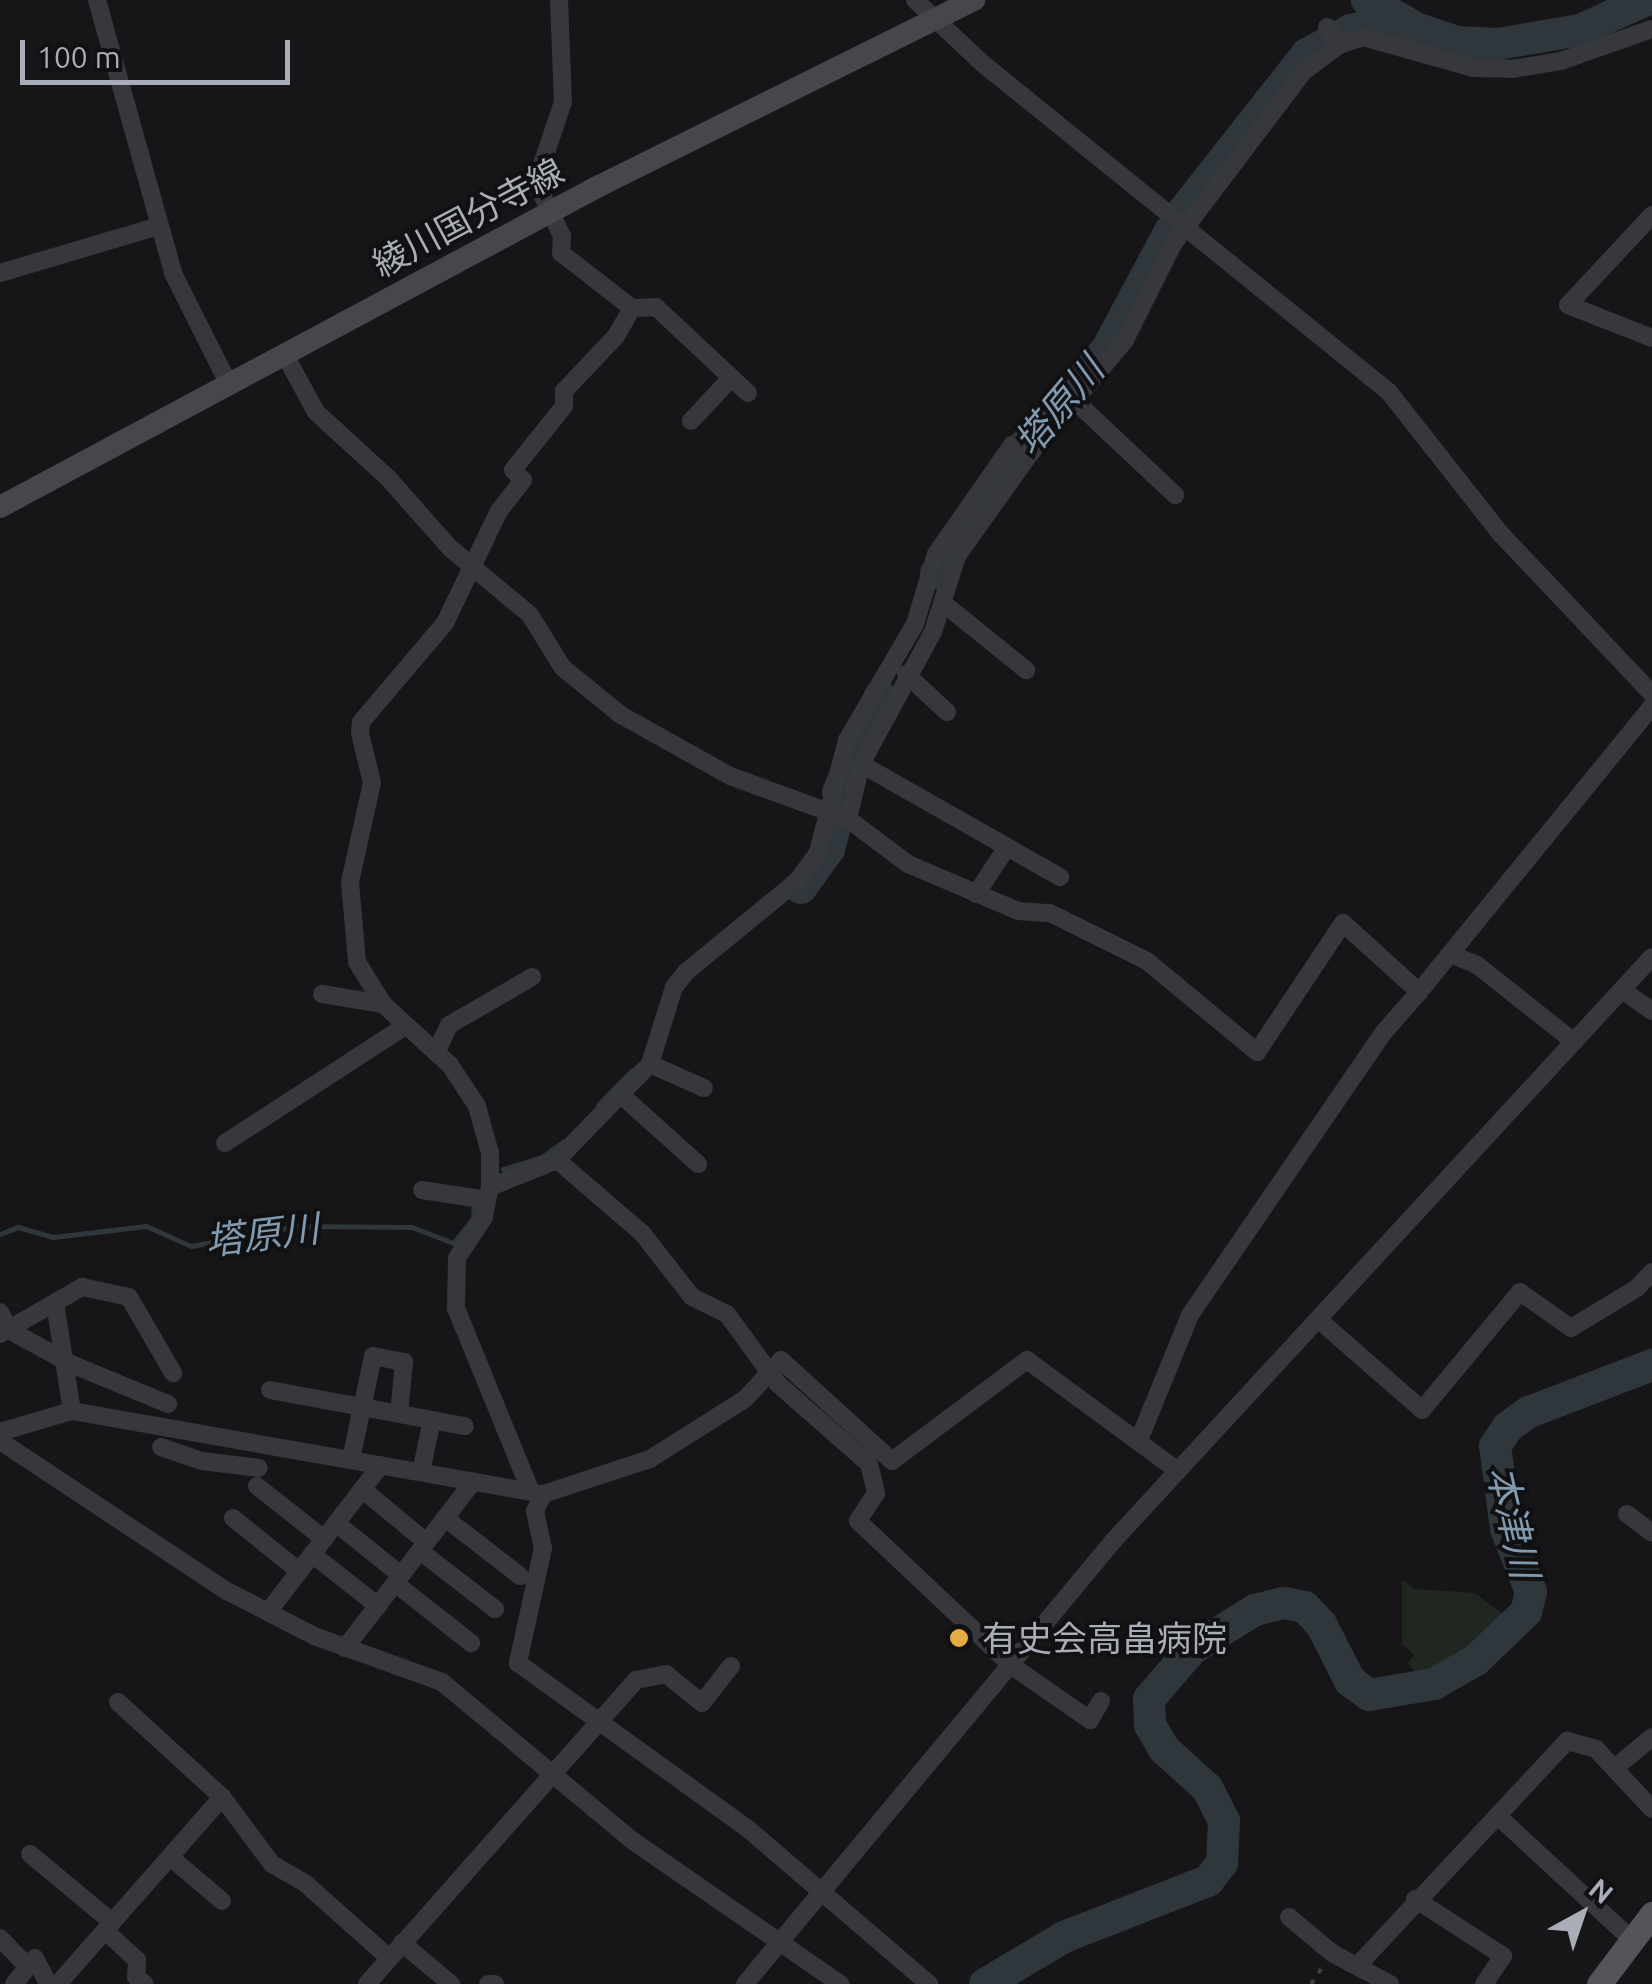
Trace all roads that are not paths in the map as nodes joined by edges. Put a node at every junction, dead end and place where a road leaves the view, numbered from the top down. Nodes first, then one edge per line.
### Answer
1 (97, 0) edge
2 (558, 0) edge
3 (915, 0) edge
4 (974, 0) edge
5 (935, 22) junction
6 (1327, 26) dead end
7 (1652, 29) edge
8 (1339, 45) junction
9 (552, 212) junction
10 (1652, 215) edge
11 (159, 226) junction
12 (1188, 227) junction
13 (0, 273) edge
14 (632, 308) junction
15 (1652, 338) edge
16 (285, 355) junction
17 (731, 378) junction
18 (230, 385) junction
19 (748, 393) dead end
20 (1074, 400) junction
21 (691, 420) dead end
22 (1032, 451) junction
23 (1175, 495) dead end
24 (0, 507) edge
25 (472, 567) junction
26 (922, 587) junction
27 (945, 594) junction
28 (1026, 670) dead end
29 (906, 674) junction
30 (1652, 694) edge
31 (1652, 706) edge
32 (947, 712) dead end
33 (861, 764) junction
34 (827, 810) junction
35 (848, 820) junction
36 (1006, 847) junction
37 (1060, 877) dead end
38 (976, 894) junction
39 (1450, 954) junction
40 (1652, 956) edge
41 (532, 978) dead end
42 (1622, 990) junction
43 (1418, 992) junction
44 (322, 994) dead end
45 (383, 1004) junction
46 (1652, 1011) edge
47 (405, 1026) junction
48 (1574, 1042) junction
49 (436, 1053) junction
50 (650, 1064) junction
51 (704, 1088) dead end
52 (620, 1094) junction
53 (225, 1143) dead end
54 (557, 1160) junction
55 (698, 1164) dead end
56 (422, 1190) dead end
57 (483, 1196) junction
58 (1652, 1272) edge
59 (55, 1303) junction
60 (0, 1312) edge
61 (1320, 1320) junction
62 (4, 1332) edge
63 (64, 1360) junction
64 (770, 1372) junction
65 (173, 1373) dead end
66 (270, 1390) dead end
67 (168, 1404) dead end
68 (362, 1407) junction
69 (72, 1411) junction
70 (400, 1414) junction
71 (432, 1420) junction
72 (465, 1426) dead end
73 (0, 1432) edge
74 (1139, 1440) junction
75 (0, 1441) edge
76 (161, 1446) dead end
77 (351, 1459) junction
78 (380, 1465) junction
79 (1178, 1471) junction
80 (421, 1472) junction
81 (473, 1482) junction
82 (362, 1489) junction
83 (537, 1493) junction
84 (1627, 1514) dead end
85 (233, 1518) dead end
86 (445, 1518) junction
87 (336, 1523) junction
88 (1652, 1533) edge
89 (318, 1546) junction
90 (423, 1547) junction
91 (299, 1571) junction
92 (520, 1576) dead end
93 (398, 1579) junction
94 (378, 1606) junction
95 (494, 1609) dead end
96 (268, 1612) junction
97 (471, 1643) dead end
98 (345, 1648) junction
99 (732, 1666) dead end
100 (1012, 1666) junction
101 (1100, 1701) dead end
102 (118, 1702) dead end
103 (599, 1723) junction
104 (1652, 1737) edge
105 (1616, 1767) junction
106 (554, 1777) junction
107 (222, 1797) junction
108 (1652, 1809) edge
109 (1500, 1818) junction
110 (30, 1854) dead end
111 (170, 1857) junction
112 (820, 1892) junction
113 (1415, 1899) junction
114 (222, 1901) dead end
115 (1652, 1914) edge
116 (1289, 1917) dead end
117 (112, 1930) junction
118 (0, 1938) edge
119 (1632, 1940) junction
120 (402, 1942) junction
121 (780, 1942) junction
122 (389, 1958) junction
123 (1360, 1963) junction
124 (28, 1967) junction
125 (135, 1982) edge
126 (14, 1984) edge
127 (48, 1984) edge
128 (58, 1984) edge
129 (366, 1984) edge
130 (451, 1984) edge
131 (488, 1984) edge
132 (496, 1984) edge
133 (745, 1984) edge
134 (840, 1984) edge
135 (929, 1984) edge
136 (1390, 1984) edge
137 (1484, 1984) edge
138 (1599, 1984) edge

1 - 11 street
2 - 9 street
3 - 5 street
4 - 5 main road, 綾川国分寺線
5 - 9 main road, 綾川国分寺線
5 - 12 street
6 - 8 street
7 - 8 street
8 - 12 street
9 - 14 street
9 - 16 main road, 綾川国分寺線
10 - 15 street
11 - 13 street
11 - 18 street
12 - 20 street
12 - 30 street
14 - 17 street
14 - 25 street
16 - 18 main road, 綾川国分寺線
16 - 25 street
17 - 19 street
17 - 21 street
18 - 24 main road, 綾川国分寺線
20 - 22 street
20 - 23 street
22 - 26 street
22 - 27 street
25 - 34 street
25 - 45 street
26 - 27 street
26 - 34 street
27 - 28 street
27 - 29 street
29 - 32 street
29 - 33 street
31 - 39 street
33 - 35 street
33 - 36 street
34 - 35 street
34 - 50 street
35 - 38 street
36 - 37 street
36 - 38 street
38 - 43 street
39 - 43 street
39 - 48 street
40 - 42 street
41 - 49 street
42 - 46 street
42 - 48 street
43 - 74 street
44 - 45 street
45 - 47 street
47 - 49 street
47 - 53 street
48 - 61 street
49 - 57 street
50 - 51 street
50 - 52 street
52 - 54 street
52 - 55 street
54 - 57 street
54 - 64 street
56 - 57 street
57 - 83 street
58 - 61 street
59 - 62 street
59 - 63 street
59 - 65 street
60 - 62 street
61 - 79 street
62 - 63 street
63 - 67 street
63 - 69 street
64 - 74 street
64 - 83 street
64 - 100 street
66 - 68 street
68 - 70 street
68 - 70 street
68 - 77 street
69 - 73 street
69 - 77 street
70 - 71 street
71 - 72 street
71 - 80 street
74 - 79 street
75 - 96 street
76 - 89 street
77 - 78 street
78 - 80 street
78 - 82 street
79 - 100 street
80 - 81 street
81 - 83 street
81 - 86 street
82 - 87 street
82 - 90 street
83 - 103 street
84 - 88 street
85 - 91 street
86 - 90 street
86 - 92 street
87 - 89 street
87 - 93 street
89 - 91 street
89 - 94 street
90 - 93 street
90 - 95 street
91 - 96 street
93 - 94 street
93 - 97 street
94 - 98 street
96 - 98 street
98 - 106 street
99 - 103 street
100 - 101 street
100 - 112 street
102 - 107 street
103 - 106 street
103 - 112 street
104 - 105 street
105 - 108 street
105 - 109 street
106 - 120 street
106 - 121 street
107 - 111 street
107 - 122 street
109 - 113 street
109 - 119 street
110 - 117 street
111 - 114 street
111 - 117 street
112 - 121 street
112 - 135 street
113 - 123 street
113 - 137 street
115 - 119 main road
116 - 123 street
117 - 125 street
117 - 128 street
118 - 124 street
119 - 138 main road
120 - 122 street
120 - 130 street
121 - 133 street
121 - 134 street
122 - 129 street
123 - 136 street
124 - 126 street
124 - 127 street
131 - 132 street

